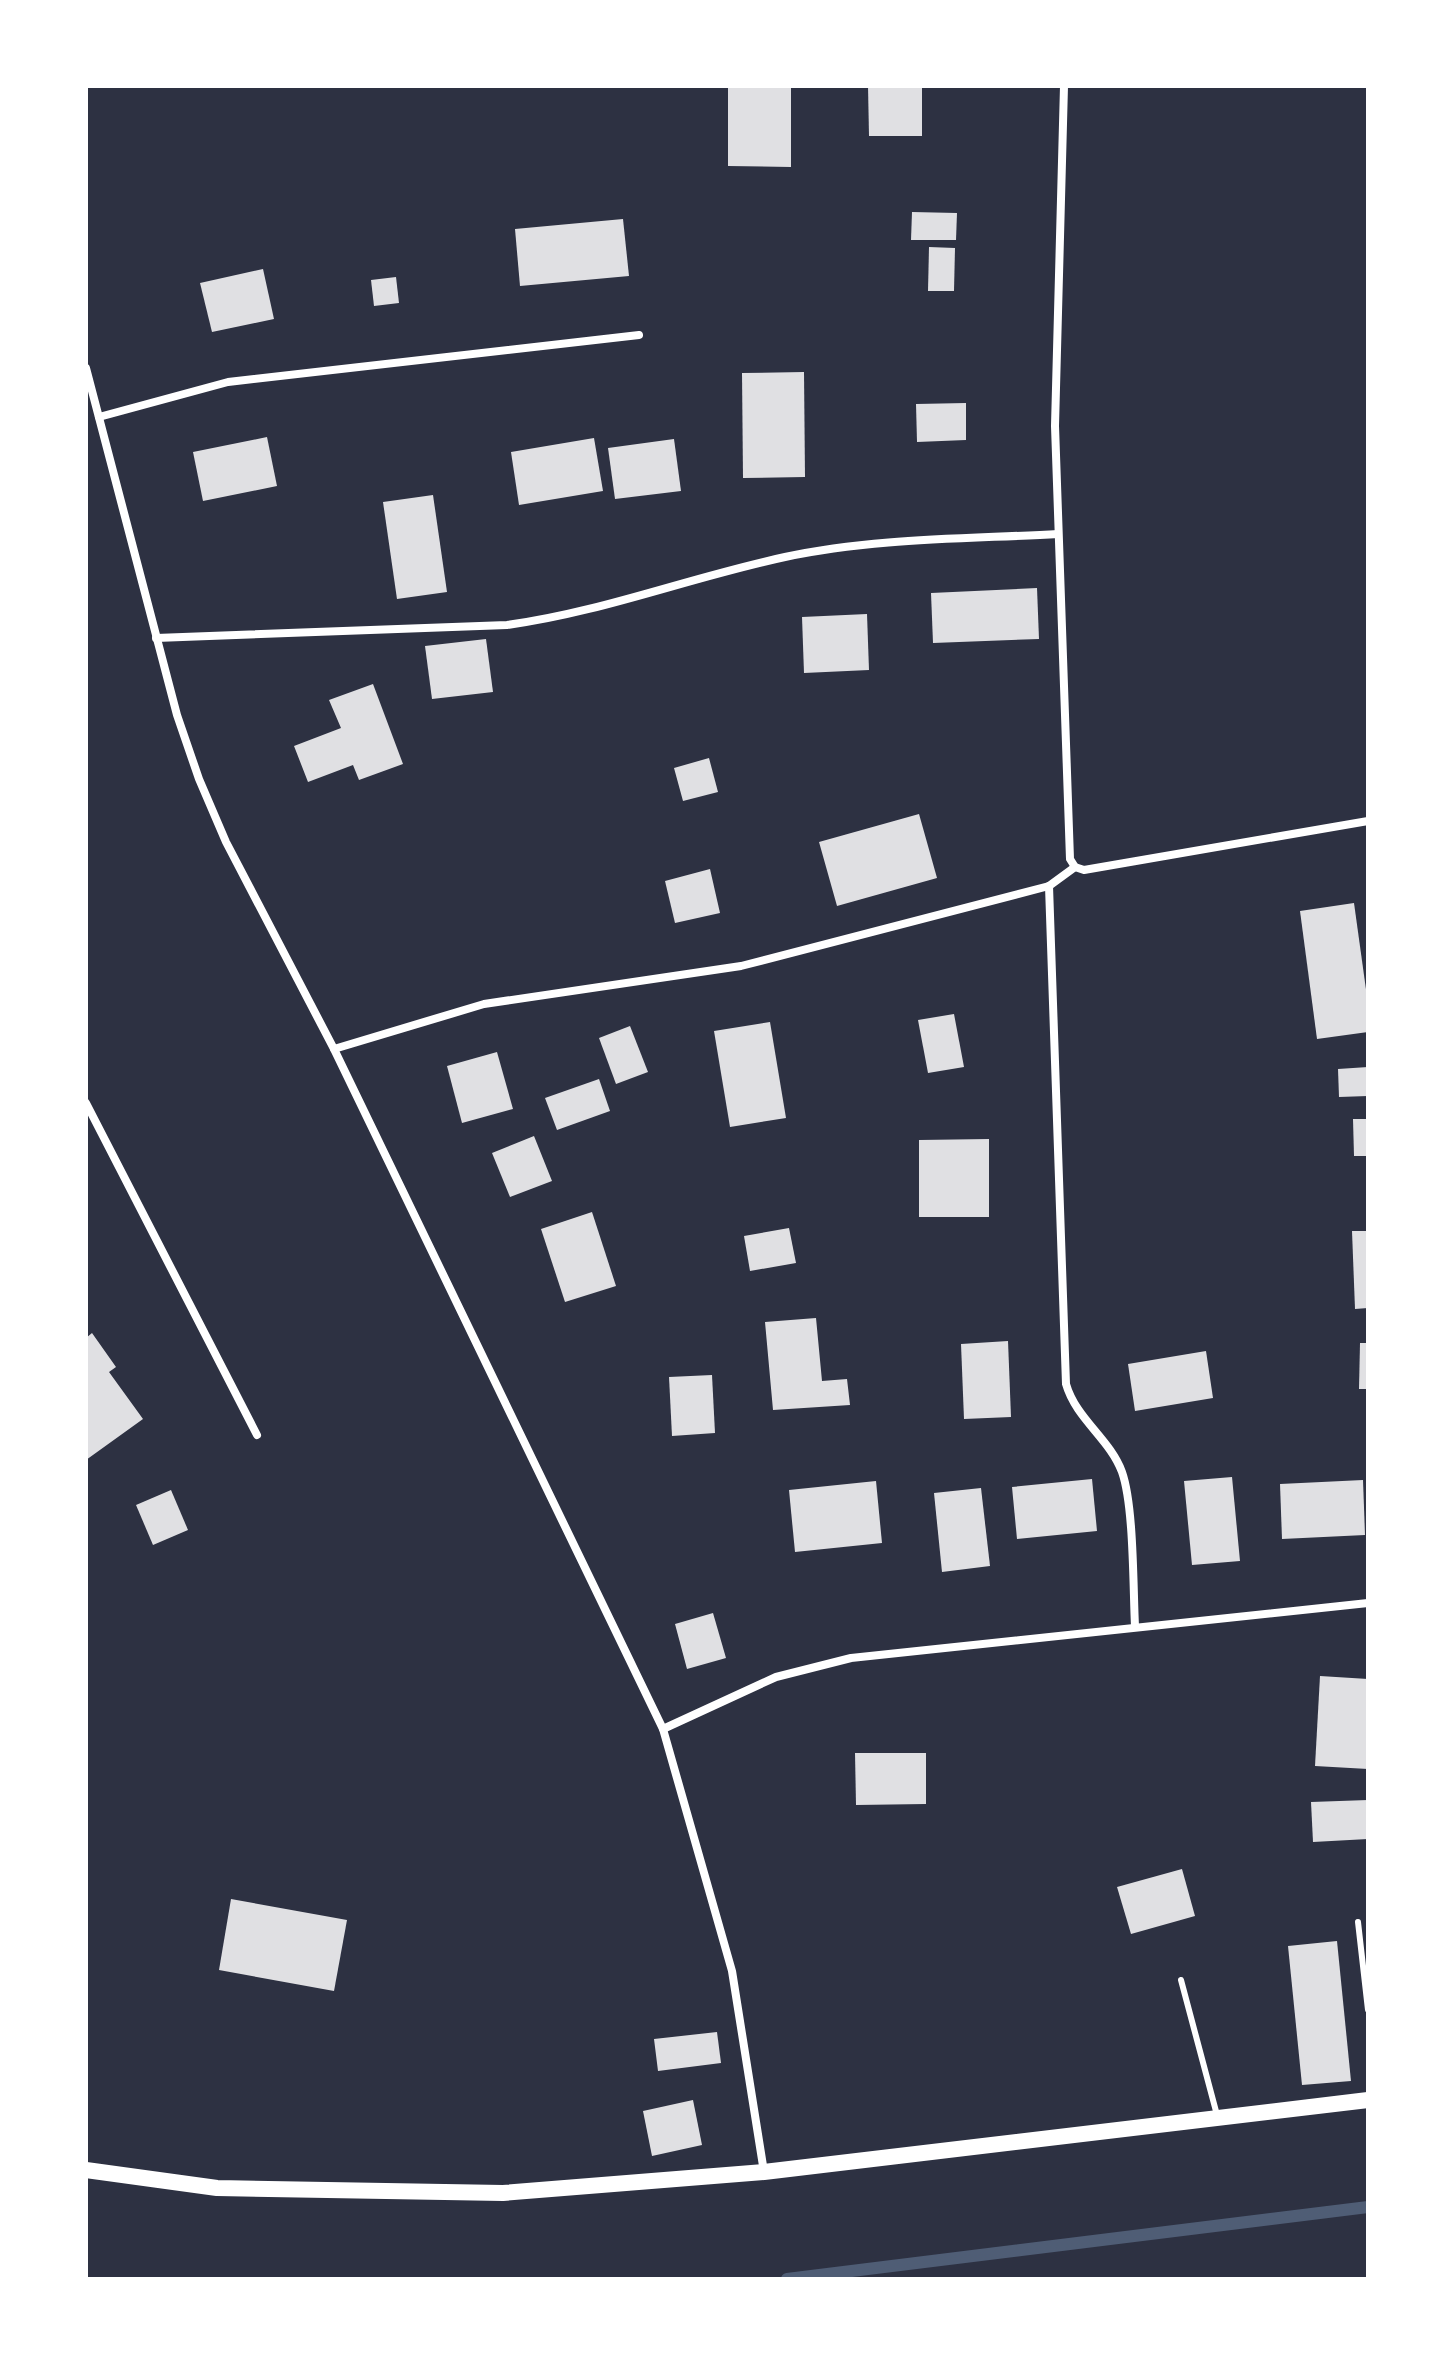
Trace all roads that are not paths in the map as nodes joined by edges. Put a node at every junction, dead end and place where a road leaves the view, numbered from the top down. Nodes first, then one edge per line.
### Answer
1 (1064, 86) edge
2 (639, 335) dead end
3 (86, 368) edge
4 (99, 417) junction
5 (1058, 534) junction
6 (156, 638) junction
7 (1368, 821) edge
8 (1075, 867) junction
9 (1049, 886) junction
10 (334, 1049) junction
11 (86, 1103) edge
12 (257, 1435) dead end
13 (1368, 1603) edge
14 (1135, 1626) junction
15 (663, 1729) junction
16 (1358, 1922) dead end
17 (1181, 1980) dead end
18 (1368, 2010) edge
19 (1368, 2100) edge
20 (1218, 2118) junction
21 (86, 2170) edge
22 (764, 2172) junction

1 - 5 street
2 - 4 street
3 - 4 street
4 - 6 street
5 - 6 street
5 - 8 street
6 - 10 street
7 - 8 street
8 - 9 street
9 - 10 street
9 - 14 street
10 - 15 street
11 - 12 street
13 - 14 street
14 - 15 street
15 - 22 street
16 - 18 lane
17 - 20 lane
19 - 20 main road
20 - 22 main road
21 - 22 main road

